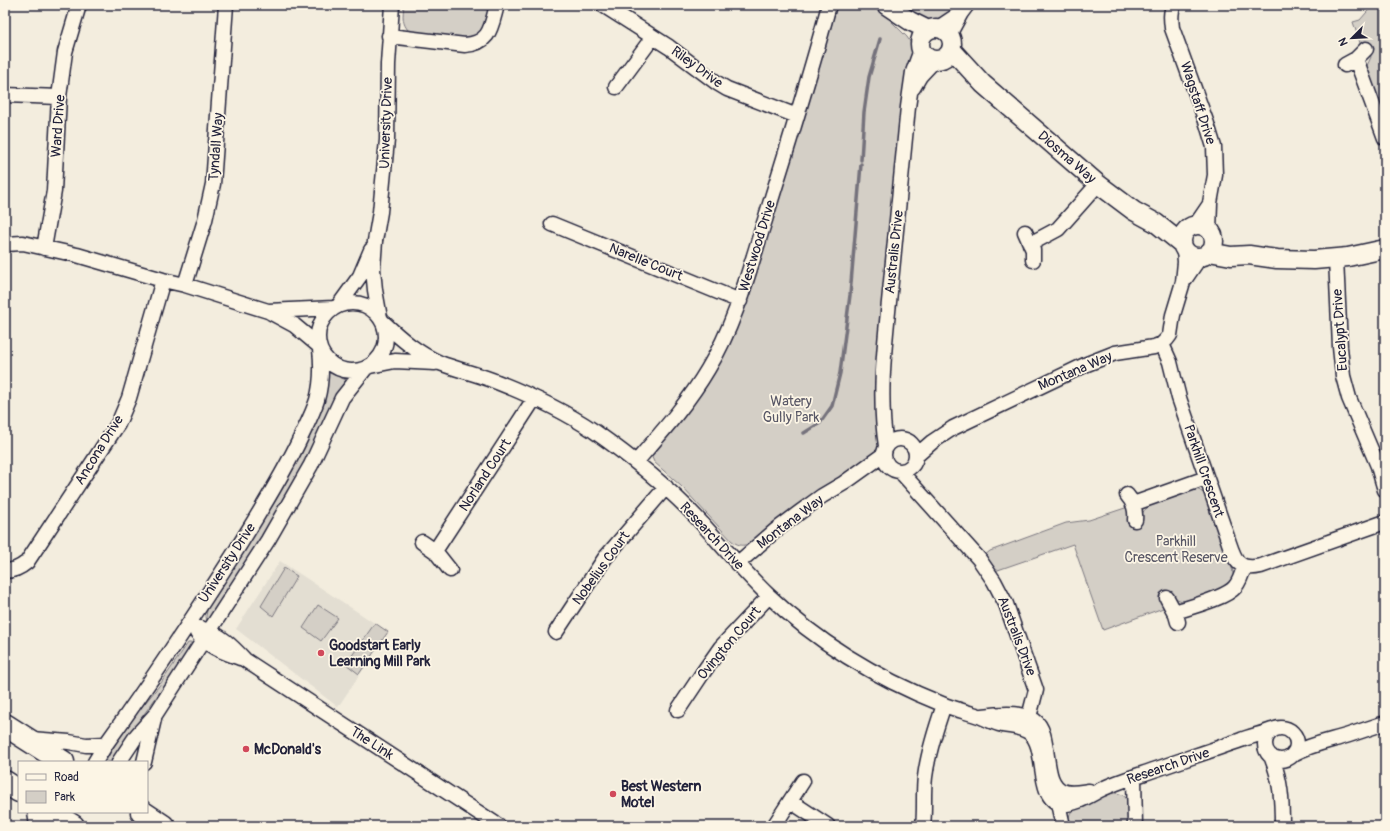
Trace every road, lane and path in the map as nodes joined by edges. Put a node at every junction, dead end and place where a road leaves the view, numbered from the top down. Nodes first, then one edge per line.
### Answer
1 (78, 5) edge
2 (226, 5) edge
3 (392, 5) edge
4 (497, 5) edge
5 (603, 5) edge
6 (829, 5) edge
7 (1174, 5) edge
8 (888, 7) edge
9 (964, 9) edge
10 (389, 36) junction
11 (653, 37) junction
12 (935, 44) junction
13 (1366, 49) dead end
14 (616, 87) dead end
15 (5, 95) edge
16 (59, 97) junction
17 (797, 116) junction
18 (1385, 138) edge
19 (1098, 184) junction
20 (552, 224) dead end
21 (375, 241) junction
22 (1197, 241) junction
23 (5, 244) edge
24 (44, 248) junction
25 (1385, 249) edge
26 (1336, 258) junction
27 (1032, 260) dead end
28 (163, 280) junction
29 (186, 285) junction
30 (740, 301) junction
31 (336, 306) junction
32 (268, 311) junction
33 (382, 320) junction
34 (1162, 344) junction
35 (319, 347) junction
36 (442, 363) junction
37 (367, 368) junction
38 (534, 399) junction
39 (883, 413) junction
40 (953, 428) junction
41 (906, 440) junction
42 (885, 450) junction
43 (915, 460) junction
44 (636, 462) junction
45 (895, 469) junction
46 (1206, 478) junction
47 (844, 483) junction
48 (666, 487) junction
49 (1385, 490) edge
50 (924, 496) junction
51 (1134, 520) dead end
52 (1385, 522) edge
53 (422, 542) dead end
54 (435, 551) junction
55 (737, 564) junction
56 (1244, 567) junction
57 (5, 570) edge
58 (450, 570) dead end
59 (769, 596) junction
60 (1167, 598) dead end
61 (189, 624) junction
62 (556, 632) dead end
63 (206, 636) junction
64 (944, 705) junction
65 (678, 710) dead end
66 (156, 715) junction
67 (1026, 723) junction
68 (1385, 723) edge
69 (5, 725) edge
70 (1272, 730) junction
71 (1293, 733) junction
72 (28, 739) junction
73 (1334, 739) junction
74 (1232, 743) junction
75 (106, 744) junction
76 (1269, 754) junction
77 (1291, 756) junction
78 (61, 761) edge
79 (96, 761) edge
80 (120, 761) edge
81 (144, 761) edge
82 (1134, 777) junction
83 (803, 781) dead end
84 (5, 782) edge
85 (18, 790) edge
86 (1281, 794) junction
87 (1061, 797) junction
88 (790, 801) junction
89 (37, 813) edge
90 (53, 813) edge
91 (78, 813) edge
92 (83, 813) edge
93 (144, 813) edge
94 (39, 826) edge
95 (74, 826) edge
96 (163, 826) edge
97 (499, 826) edge
98 (774, 826) edge
99 (828, 826) edge
100 (923, 826) edge
101 (1063, 826) edge
102 (1135, 826) edge
103 (1282, 826) edge

1 - 16 street, Ward Drive
2 - 29 street, Tyndall Way
3 - 10 street, University Drive
4 - 10 street
5 - 11 street, Riley Drive
6 - 17 street, Westwood Drive
7 - 22 street, Wagstaff Drive
8 - 12 street, Diosma Way
9 - 12 street
10 - 21 street, University Drive
11 - 14 street
11 - 17 street, Riley Drive
12 - 19 street, Diosma Way
12 - 39 street, Australis Drive
13 - 18 street
15 - 16 street
16 - 24 street, Ward Drive
17 - 30 street, Westwood Drive
19 - 22 street, Diosma Way
19 - 27 street
20 - 30 street, Narelle Court
21 - 31 street, University Drive
21 - 33 street, University Drive
22 - 26 street, Diosma Way
22 - 34 street
23 - 24 street
24 - 28 street
25 - 26 street, Diosma Way
26 - 49 street, Eucalypt Drive
28 - 29 street
28 - 57 street, Ancona Drive
29 - 32 street
30 - 44 street, Westwood Drive
31 - 32 street
31 - 33 street
31 - 35 street
32 - 35 street
33 - 36 street, Research Drive
33 - 37 street
34 - 40 street, Montana Way
34 - 46 street, Parkhill Crescent
35 - 37 street
35 - 61 street, University Drive
36 - 37 street, Research Drive
36 - 38 street, Research Drive
37 - 63 street, University Drive
38 - 44 street, Research Drive
38 - 54 street, Norland Court
39 - 41 street, Australis Drive
39 - 42 street, Australis Drive
40 - 41 street, Montana Way
40 - 43 street, Montana Way
41 - 42 street
41 - 43 street
42 - 45 street
42 - 47 street, Montana Way
43 - 45 street
43 - 50 street, Australis Drive
44 - 48 street, Research Drive
45 - 47 street, Montana Way
45 - 50 street, Australis Drive
46 - 51 street
46 - 56 street, Parkhill Crescent
47 - 55 street, Montana Way
48 - 55 street, Research Drive
48 - 62 street, Nobelius Court
50 - 67 street, Australis Drive
52 - 56 street
53 - 54 street
54 - 58 street
55 - 59 street, Research Drive
56 - 60 street
59 - 64 street, Research Drive
59 - 65 street, Ovington Court
61 - 63 street, The Link
61 - 75 street, University Drive
63 - 66 street, University Drive
63 - 97 street, The Link
64 - 67 street, Research Drive
64 - 100 street
66 - 80 street, University Drive
66 - 81 street, University Drive
67 - 87 street
68 - 73 street
69 - 72 highway
70 - 71 street
70 - 74 street, Research Drive
70 - 76 street
71 - 73 street
71 - 77 street
72 - 75 street
72 - 78 highway
73 - 77 street
74 - 76 street, Research Drive
74 - 82 street, Research Drive
75 - 79 street, University Drive
76 - 77 street
76 - 86 street
77 - 86 street
82 - 87 street, Research Drive
82 - 102 street
83 - 88 street
84 - 85 highway
86 - 103 street
87 - 101 street
88 - 98 street
88 - 99 street
89 - 94 street
90 - 95 highway
91 - 95 highway
92 - 95 highway
93 - 96 highway

